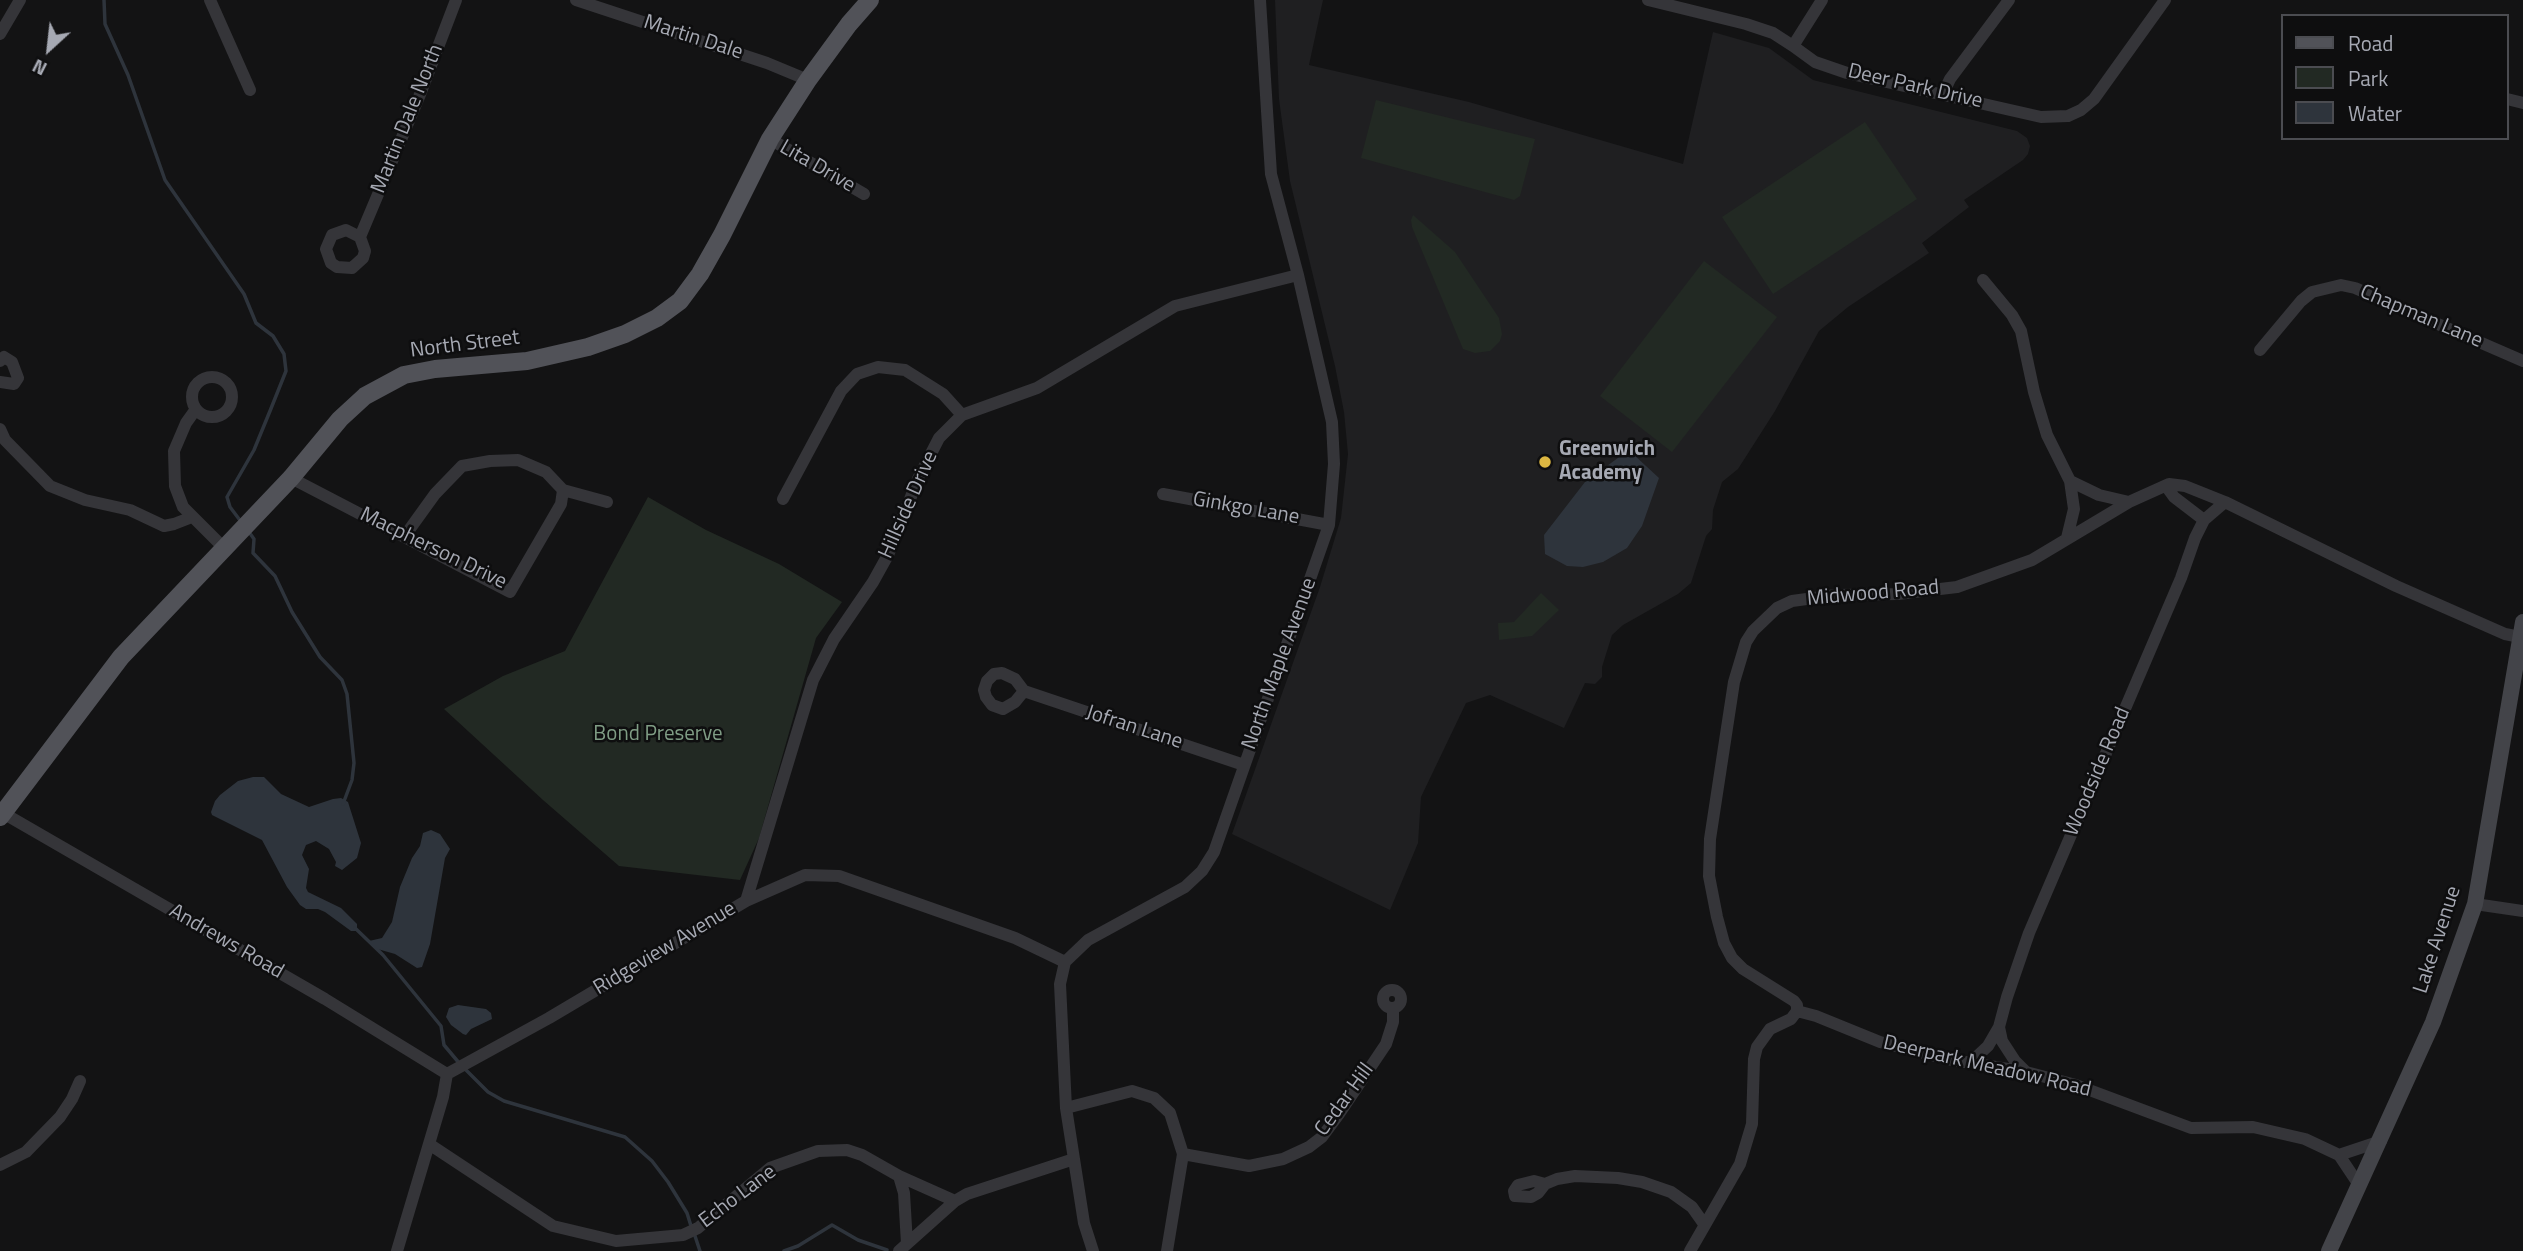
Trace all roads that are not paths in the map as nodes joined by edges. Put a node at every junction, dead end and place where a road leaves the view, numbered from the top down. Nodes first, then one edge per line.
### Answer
1 (20, 0) edge
2 (210, 0) edge
3 (456, 0) edge
4 (576, 0) edge
5 (870, 0) edge
6 (1260, 0) edge
7 (1648, 0) edge
8 (1822, 0) edge
9 (2009, 0) edge
10 (2165, 0) edge
11 (0, 34) edge
12 (1793, 46) junction
13 (808, 80) junction
14 (250, 90) dead end
15 (1944, 93) junction
16 (770, 139) junction
17 (864, 194) dead end
18 (360, 237) dead end
19 (1298, 275) junction
20 (1983, 280) dead end
21 (2260, 350) dead end
22 (0, 360) edge
23 (2523, 362) edge
24 (0, 382) edge
25 (196, 409) dead end
26 (962, 415) junction
27 (0, 429) edge
28 (291, 478) junction
29 (2070, 481) junction
30 (2166, 486) junction
31 (563, 490) junction
32 (1163, 494) dead end
33 (783, 499) dead end
34 (607, 502) dead end
35 (2129, 502) junction
36 (2225, 502) junction
37 (191, 517) junction
38 (2204, 520) junction
39 (1329, 524) junction
40 (404, 537) junction
41 (2067, 538) junction
42 (224, 548) junction
43 (2521, 630) edge
44 (1024, 691) dead end
45 (1244, 765) junction
46 (1, 815) edge
47 (747, 901) junction
48 (2475, 904) junction
49 (2523, 911) edge
50 (1065, 962) junction
51 (1393, 1008) dead end
52 (1797, 1011) junction
53 (1999, 1027) junction
54 (1970, 1063) junction
55 (456, 1068) junction
56 (2026, 1072) junction
57 (80, 1081) dead end
58 (1066, 1108) junction
59 (2381, 1141) junction
60 (429, 1144) junction
61 (1183, 1154) junction
62 (2339, 1155) junction
63 (1074, 1159) junction
64 (0, 1165) edge
65 (899, 1176) junction
66 (1545, 1184) dead end
67 (2359, 1185) junction
68 (955, 1201) junction
69 (1704, 1224) junction
70 (903, 1248) edge
71 (397, 1251) edge
72 (1093, 1251) edge
73 (1167, 1251) edge
74 (1690, 1251) edge
75 (2329, 1251) edge

1 - 11 street
2 - 14 street
3 - 18 street, Martin Dale North
4 - 13 street, Martin Dale
5 - 13 main road, North Street
6 - 19 street, North Maple Avenue
7 - 12 street, Deer Park Drive
8 - 12 street
9 - 15 street
10 - 15 street, Deer Park Drive
12 - 15 street, Deer Park Drive
13 - 16 main road, North Street
16 - 17 street, Lita Drive
16 - 28 main road, North Street
19 - 26 street, Hillside Drive
19 - 39 street, North Maple Avenue
20 - 29 street
21 - 23 street, Chapman Lane
22 - 24 street
25 - 37 street
26 - 33 street
26 - 47 street, Hillside Drive
27 - 37 street
28 - 40 street, Macpherson Drive
28 - 42 main road, North Street
29 - 35 street
29 - 41 street
30 - 35 street, Midwood Road
30 - 36 street
30 - 38 street
31 - 34 street
31 - 40 street
31 - 40 street, Macpherson Drive
32 - 39 street, Ginkgo Lane
35 - 41 street, Midwood Road
36 - 38 street, Woodside Road
36 - 43 street
37 - 42 street
38 - 53 street, Woodside Road
39 - 45 street, North Maple Avenue
41 - 52 street, Midwood Road
42 - 46 main road, North Street
43 - 48 main road, Lake Avenue
44 - 45 street, Jofran Lane
45 - 50 street, North Maple Avenue
46 - 55 street, Andrews Road
47 - 50 street, Ridgeview Avenue
47 - 55 street, Ridgeview Avenue
48 - 49 street
48 - 59 main road, Lake Avenue
50 - 58 street
51 - 61 street, Cedar Hill
52 - 54 street, Deerpark Meadow Road
52 - 69 street
53 - 54 street, Woodside Road
53 - 56 street
54 - 56 street, Deerpark Meadow Road
55 - 60 street
56 - 62 street, Deerpark Meadow Road
57 - 64 street
58 - 61 street
58 - 63 street
59 - 62 street
59 - 67 main road, Lake Avenue
60 - 65 street, Echo Lane
60 - 71 street
61 - 73 street
62 - 67 street
63 - 68 street
63 - 72 street
65 - 68 street, Echo Lane
65 - 70 street
66 - 69 street
67 - 75 main road, Lake Avenue
68 - 70 street
69 - 74 street

